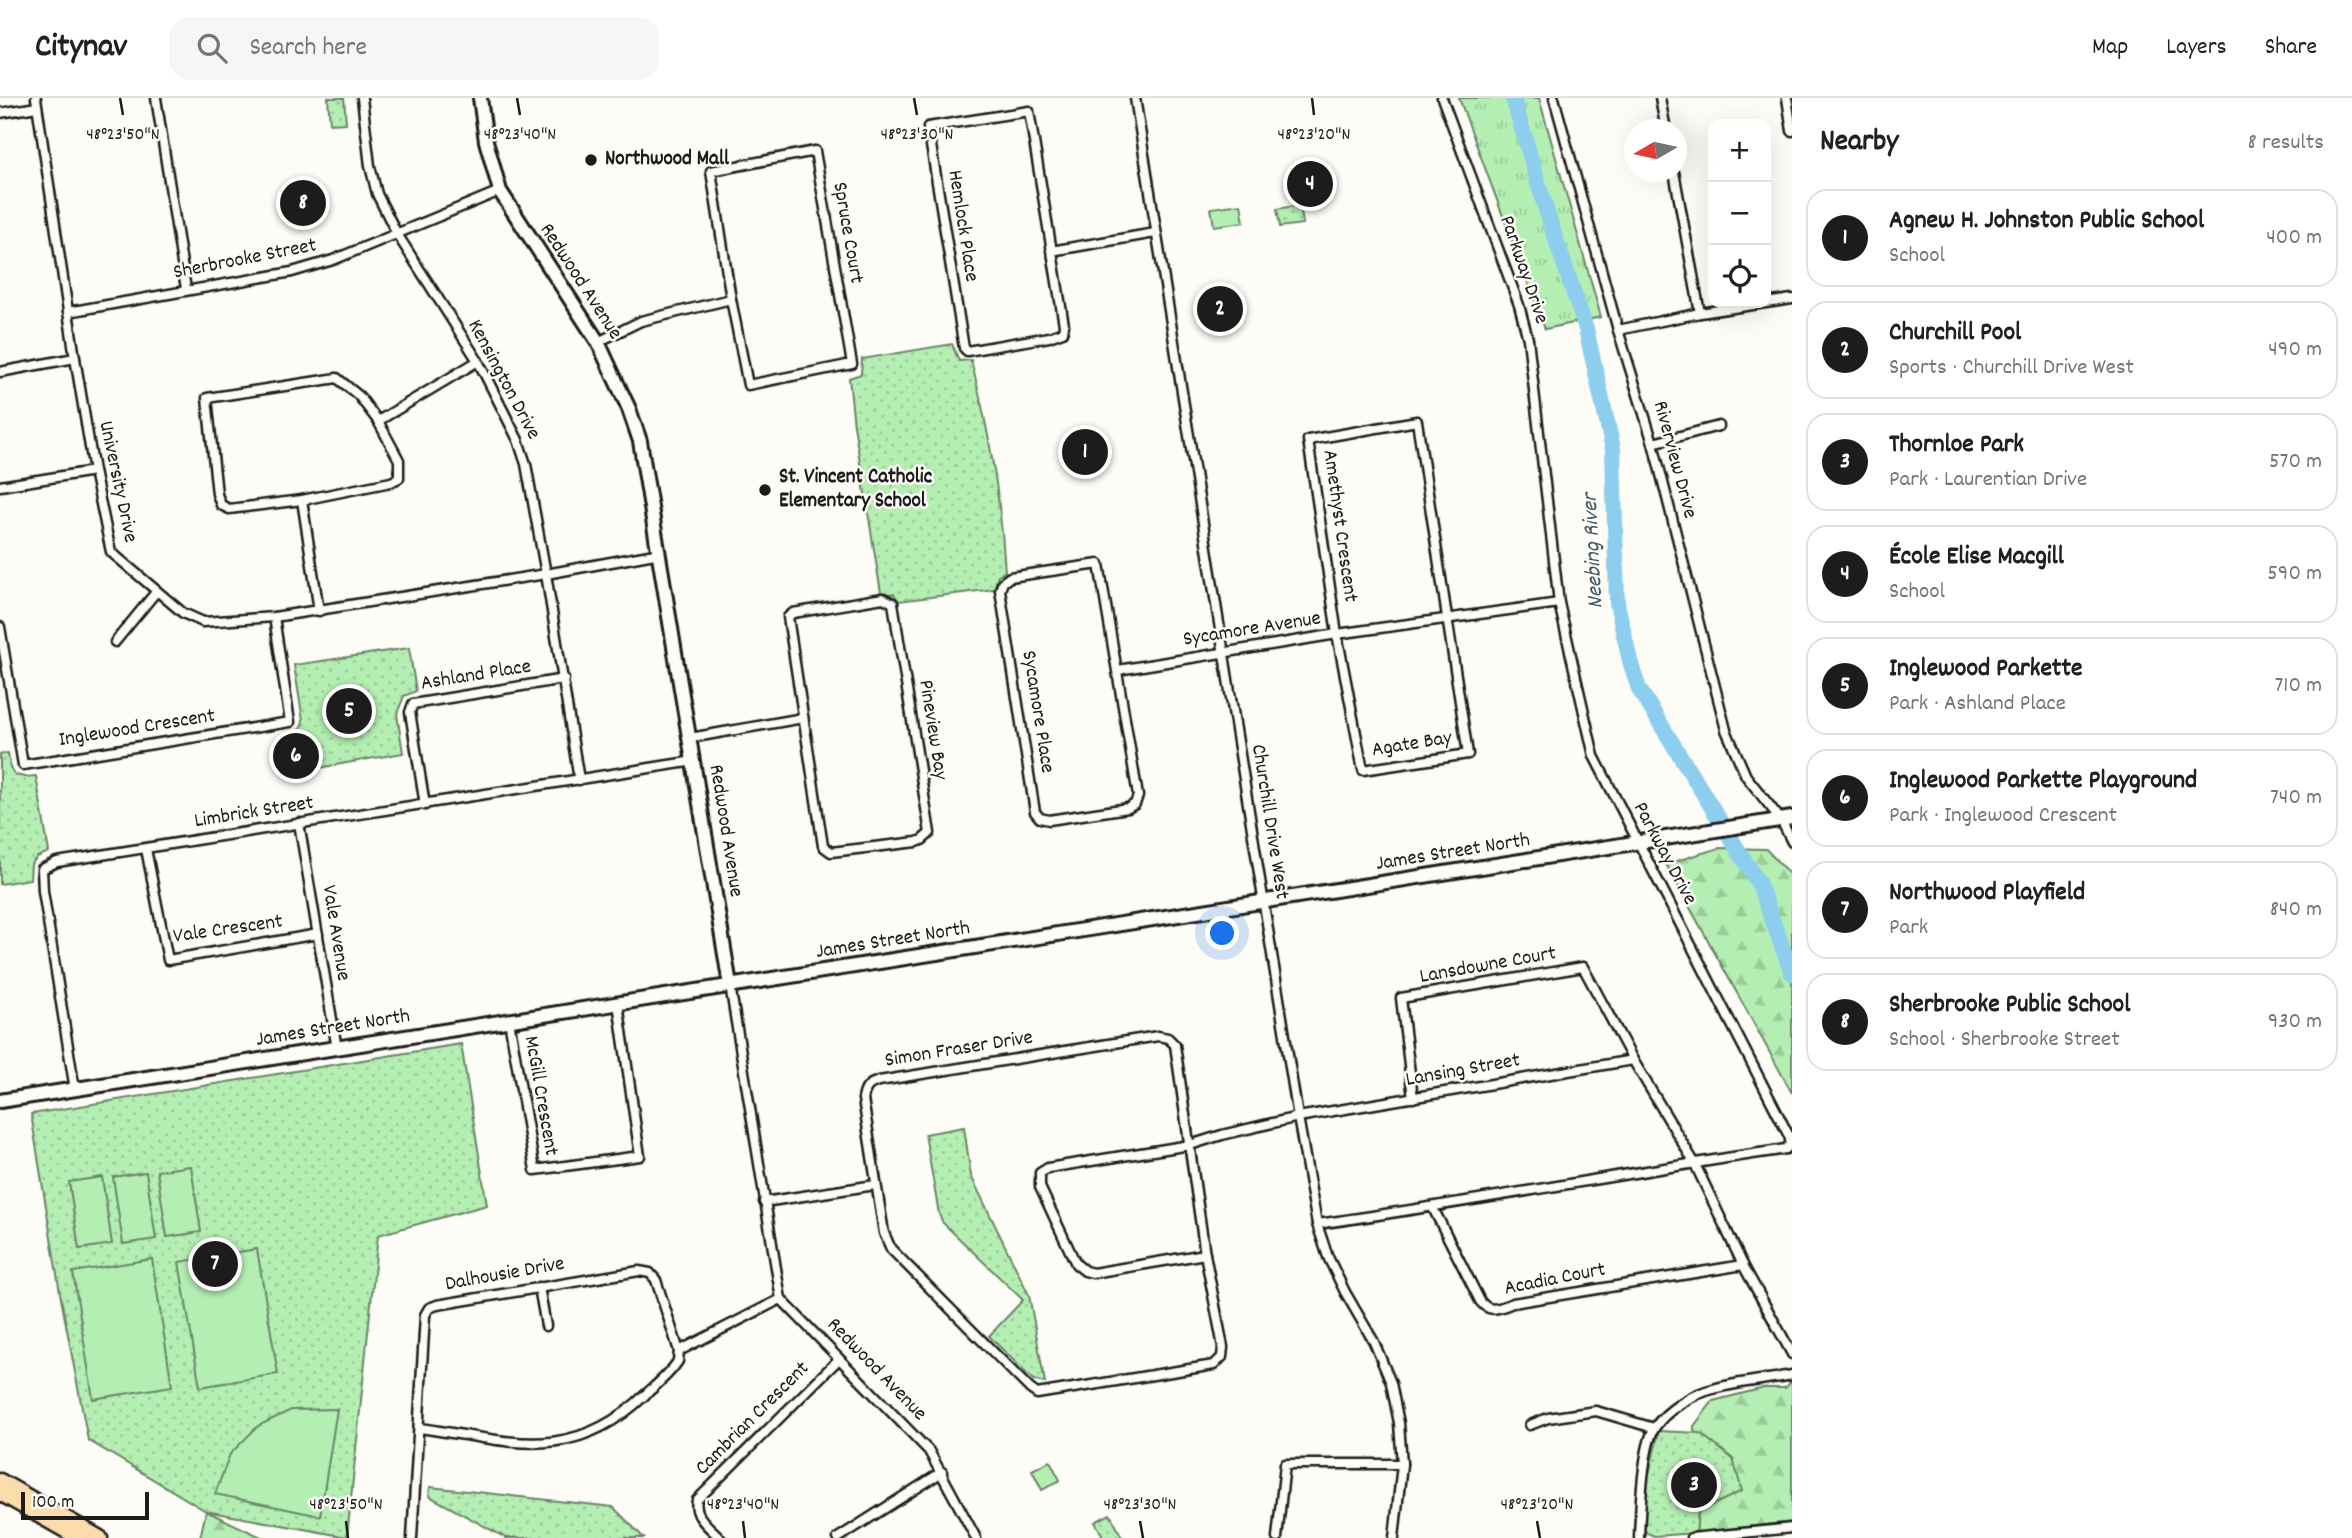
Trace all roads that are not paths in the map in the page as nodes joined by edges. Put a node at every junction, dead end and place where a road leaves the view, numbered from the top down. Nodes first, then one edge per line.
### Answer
1 (156, 98) edge
2 (362, 98) edge
3 (480, 98) edge
4 (1135, 98) edge
5 (1442, 98) edge
6 (1554, 98) edge
7 (1660, 98) edge
8 (1787, 98) edge
9 (37, 103) edge
10 (0, 113) edge
11 (1664, 119) edge
12 (1792, 131) edge
13 (1676, 182) edge
14 (500, 191) junction
15 (1155, 233) junction
16 (397, 234) junction
17 (1051, 251) junction
18 (186, 289) junction
19 (731, 299) junction
20 (1792, 299) edge
21 (68, 312) junction
22 (1700, 313) junction
23 (1618, 330) junction
24 (598, 342) junction
25 (75, 358) junction
26 (478, 361) junction
27 (0, 372) edge
28 (378, 421) junction
29 (1719, 426) dead end
30 (1653, 443) junction
31 (94, 471) junction
32 (0, 486) edge
33 (302, 500) junction
34 (660, 553) junction
35 (546, 574) junction
36 (156, 593) junction
37 (1559, 603) junction
38 (319, 611) junction
39 (274, 617) junction
40 (1447, 620) junction
41 (0, 627) edge
42 (1337, 634) junction
43 (115, 642) dead end
44 (1224, 653) junction
45 (1118, 670) junction
46 (564, 679) junction
47 (803, 718) junction
48 (690, 738) junction
49 (694, 761) junction
50 (579, 780) junction
51 (425, 805) junction
52 (1786, 819) edge
53 (299, 823) junction
54 (1640, 842) junction
55 (1792, 842) edge
56 (146, 849) junction
57 (1264, 903) junction
58 (318, 934) junction
59 (730, 985) junction
60 (618, 1003) junction
61 (509, 1020) junction
62 (337, 1049) junction
63 (1633, 1060) junction
64 (75, 1090) junction
65 (1413, 1098) junction
66 (0, 1101) edge
67 (1298, 1117) junction
68 (1190, 1145) junction
69 (1694, 1162) junction
70 (876, 1185) junction
71 (764, 1202) junction
72 (1433, 1208) junction
73 (1317, 1224) junction
74 (1205, 1254) junction
75 (1743, 1265) junction
76 (539, 1287) junction
77 (781, 1299) junction
78 (546, 1326) dead end
79 (678, 1351) junction
80 (1792, 1354) edge
81 (839, 1359) junction
82 (1792, 1375) edge
83 (1530, 1425) dead end
84 (1654, 1428) junction
85 (419, 1429) junction
86 (1402, 1464) junction
87 (942, 1472) junction
88 (0, 1481) edge
89 (0, 1493) edge
90 (1792, 1528) edge
91 (79, 1538) edge
92 (100, 1538) edge
93 (412, 1538) edge
94 (720, 1538) edge
95 (838, 1538) edge
96 (976, 1538) edge
97 (1277, 1538) edge
98 (1394, 1538) edge
99 (1639, 1538) edge
100 (1692, 1538) edge

1 - 18 street
2 - 16 street, Kensington Drive
3 - 14 street, Redwood Avenue
4 - 15 street, Churchill Drive West
5 - 37 street, Parkway Drive
6 - 23 street, Riverview Drive
7 - 11 street
8 - 12 street
9 - 10 street
9 - 21 street, University Drive
13 - 22 street
14 - 16 street, Sherbrooke Street
14 - 24 street, Redwood Avenue
15 - 17 street
15 - 44 street, Churchill Drive West
16 - 18 street, Sherbrooke Street
16 - 26 street, Kensington Drive
17 - 17 street, Hemlock Place
18 - 21 street, Sherbrooke Street
19 - 19 street, Spruce Court
19 - 24 street
20 - 22 street
21 - 25 street, University Drive
22 - 23 street
23 - 30 street, Riverview Drive
24 - 34 street, Redwood Avenue
25 - 27 street
25 - 31 street, University Drive
26 - 28 street
26 - 35 street, Kensington Drive
28 - 33 street
28 - 33 street
29 - 30 street
30 - 52 street, Riverview Drive
31 - 32 street
31 - 36 street, University Drive
33 - 38 street
34 - 35 street, University Drive
34 - 48 street, Redwood Avenue
35 - 38 street, University Drive
35 - 46 street, Kensington Drive
36 - 39 street, University Drive
36 - 43 street
37 - 40 street, Sycamore Avenue
37 - 54 street, Parkway Drive
38 - 39 street, University Drive
39 - 41 street, Inglewood Crescent
40 - 42 street, Sycamore Avenue
40 - 42 street, Agate Bay
40 - 42 street, Amethyst Crescent
42 - 44 street, Sycamore Avenue
44 - 45 street, Sycamore Avenue
44 - 57 street, Churchill Drive West
45 - 45 street, Sycamore Place
46 - 50 street, Kensington Drive
46 - 51 street, Ashland Place
47 - 47 street, Pineview Bay
47 - 48 street
48 - 49 street, Redwood Avenue
49 - 50 street, Limbrick Street
49 - 59 street, Redwood Avenue
50 - 51 street, Limbrick Street
51 - 53 street, Limbrick Street
52 - 54 street, James Street North
52 - 55 street, Riverview Drive
53 - 56 street, Limbrick Street
53 - 58 street, Vale Avenue
54 - 57 street, James Street North
54 - 69 street, Parkway Drive
56 - 58 street, Vale Crescent
56 - 64 street, Limbrick Street
57 - 59 street, James Street North
57 - 67 street, Churchill Drive West
58 - 62 street, Vale Avenue
59 - 60 street, James Street North
59 - 71 street, Redwood Avenue
60 - 61 street, James Street North
60 - 61 street, McGill Crescent
61 - 62 street, James Street North
62 - 64 street, James Street North
63 - 65 street, Lansing Street
63 - 65 street, Lansdowne Court
63 - 69 street, Lansdowne Court
64 - 66 street, James Street North
65 - 67 street, Lansing Street
67 - 68 street, Lansing Street
67 - 73 street, Churchill Drive West
68 - 70 street, Simon Fraser Drive
68 - 74 street, Simon Fraser Drive
68 - 74 street, Lansing Street
69 - 72 street, Parkway Drive
69 - 75 street, Lansdowne Court
70 - 71 street
70 - 74 street, Simon Fraser Drive
71 - 77 street, Redwood Avenue
72 - 73 street, Parkway Drive
72 - 75 street, Acadia Court
73 - 86 street, Churchill Drive West
75 - 80 street, Lansdowne Court
76 - 78 street
76 - 79 street, Dalhousie Drive
76 - 85 street, Dalhousie Drive
77 - 79 street
77 - 81 street, Redwood Avenue
79 - 85 street
81 - 87 street, Redwood Avenue
81 - 94 street, Cambrian Crescent
82 - 84 street
83 - 84 street
84 - 99 street
85 - 93 street, Dalhousie Drive
86 - 97 street
86 - 98 street, Churchill Drive West
87 - 95 street
87 - 96 street, Redwood Avenue
88 - 92 highway
89 - 91 highway
90 - 100 street

